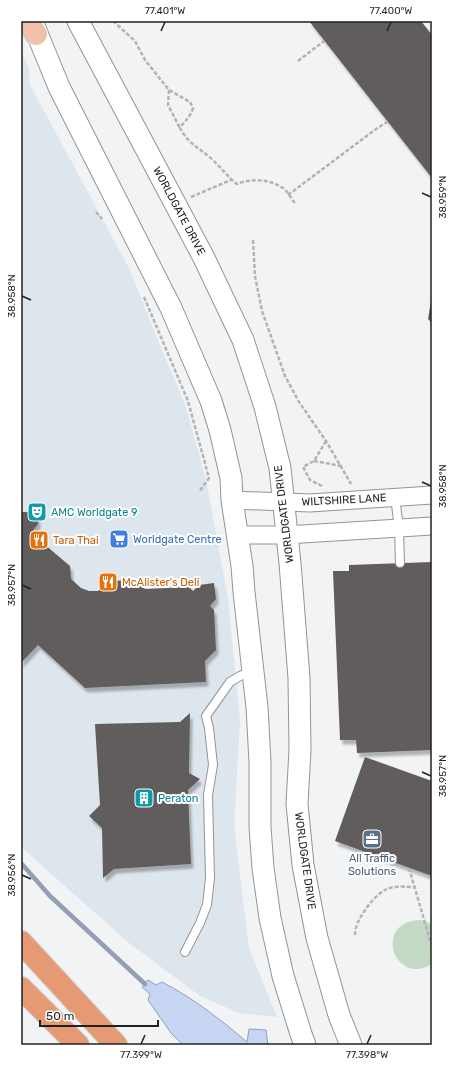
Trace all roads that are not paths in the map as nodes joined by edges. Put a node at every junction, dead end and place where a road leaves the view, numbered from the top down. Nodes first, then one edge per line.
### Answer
1 (78, 21) edge
2 (32, 25) edge
3 (432, 495) edge
4 (395, 497) junction
5 (232, 500) junction
6 (283, 502) junction
7 (432, 526) edge
8 (399, 528) junction
9 (238, 535) junction
10 (286, 535) junction
11 (400, 563) dead end
12 (253, 672) junction
13 (21, 942) edge
14 (185, 952) dead end
15 (21, 988) edge
16 (78, 1045) edge
17 (116, 1045) edge
18 (306, 1045) edge
19 (351, 1045) edge

1 - 6 street, WORLDGATE DRIVE
2 - 5 street
3 - 4 street, WILTSHIRE LANE
4 - 6 street, WILTSHIRE LANE
4 - 8 lane
5 - 6 street, WILTSHIRE LANE
5 - 9 street
6 - 10 street, WORLDGATE DRIVE
7 - 8 street
8 - 10 street
8 - 11 lane
9 - 10 street
9 - 12 street
10 - 19 street, WORLDGATE DRIVE
12 - 14 lane
12 - 18 street
13 - 17 highway
15 - 16 highway

